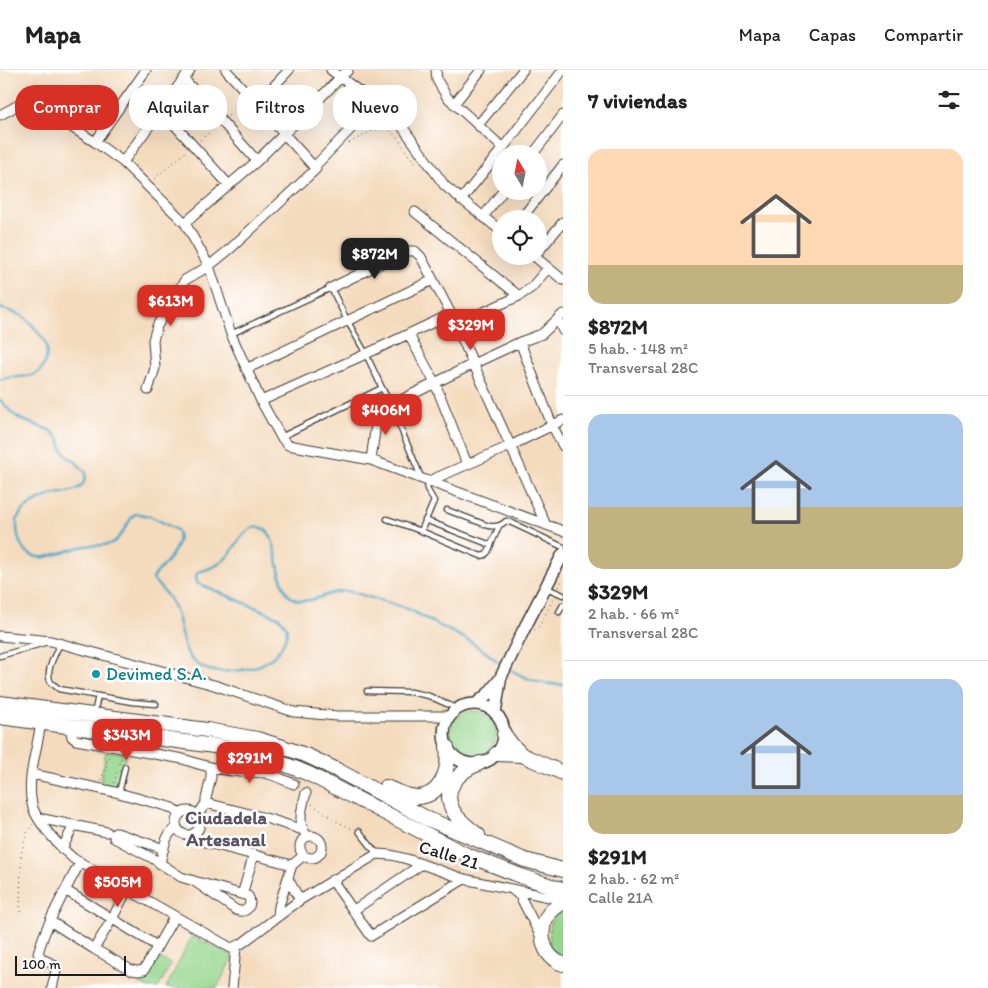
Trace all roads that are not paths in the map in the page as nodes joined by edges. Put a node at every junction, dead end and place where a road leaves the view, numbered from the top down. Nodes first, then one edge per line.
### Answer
1 (146, 70) edge
2 (190, 70) edge
3 (226, 70) edge
4 (290, 70) edge
5 (332, 70) edge
6 (348, 70) edge
7 (436, 70) edge
8 (481, 70) edge
9 (523, 70) edge
10 (563, 70) edge
11 (341, 77) junction
12 (184, 79) junction
13 (180, 85) edge
14 (240, 85) edge
15 (275, 85) edge
16 (351, 85) edge
17 (454, 104) junction
18 (0, 115) edge
19 (563, 115) edge
20 (478, 125) junction
21 (146, 130) edge
22 (179, 130) edge
23 (280, 130) edge
24 (350, 130) edge
25 (405, 130) edge
26 (284, 134) junction
27 (94, 142) junction
28 (500, 145) edge
29 (505, 145) edge
30 (539, 145) edge
31 (257, 161) junction
32 (123, 162) junction
33 (492, 162) edge
34 (563, 165) edge
35 (314, 167) junction
36 (229, 186) junction
37 (461, 200) junction
38 (496, 200) edge
39 (528, 210) edge
40 (415, 212) dead end
41 (483, 217) junction
42 (563, 222) edge
43 (185, 223) junction
44 (492, 224) edge
45 (547, 241) edge
46 (544, 265) edge
47 (209, 266) junction
48 (548, 268) junction
49 (433, 280) junction
50 (563, 280) edge
51 (331, 288) junction
52 (520, 296) junction
53 (451, 314) junction
54 (560, 316) edge
55 (347, 320) junction
56 (456, 325) junction
57 (563, 331) edge
58 (231, 334) junction
59 (408, 334) junction
60 (520, 342) junction
61 (366, 354) junction
62 (473, 364) junction
63 (246, 369) junction
64 (435, 383) junction
65 (382, 388) junction
66 (148, 390) dead end
67 (261, 401) junction
68 (391, 405) junction
69 (563, 420) edge
70 (552, 425) junction
71 (281, 437) junction
72 (510, 446) junction
73 (563, 446) edge
74 (371, 460) junction
75 (467, 464) junction
76 (425, 480) junction
77 (447, 510) dead end
78 (387, 519) dead end
79 (425, 520) junction
80 (546, 525) junction
81 (499, 526) junction
82 (563, 531) edge
83 (421, 532) junction
84 (491, 545) junction
85 (563, 547) edge
86 (563, 554) edge
87 (551, 590) junction
88 (563, 595) edge
89 (563, 605) edge
90 (559, 612) dead end
91 (0, 636) edge
92 (51, 641) junction
93 (60, 643) junction
94 (0, 656) edge
95 (502, 676) junction
96 (367, 691) dead end
97 (98, 696) junction
98 (0, 703) edge
99 (156, 704) dead end
100 (476, 704) junction
101 (454, 712) junction
102 (495, 713) junction
103 (94, 715) junction
104 (0, 717) edge
105 (41, 722) junction
106 (70, 726) junction
107 (504, 734) junction
108 (447, 747) junction
109 (496, 754) junction
110 (522, 755) junction
111 (480, 763) junction
112 (125, 767) dead end
113 (211, 768) junction
114 (337, 770) junction
115 (563, 773) edge
116 (32, 774) junction
117 (294, 784) dead end
118 (119, 793) junction
119 (306, 793) road end
120 (206, 803) junction
121 (179, 814) junction
122 (197, 816) junction
123 (38, 818) junction
124 (74, 825) junction
125 (177, 828) junction
126 (359, 831) road end
127 (107, 832) dead end
128 (306, 833) junction
129 (192, 834) junction
130 (490, 845) junction
131 (62, 849) junction
132 (164, 849) junction
133 (254, 854) junction
134 (377, 854) junction
135 (303, 856) junction
136 (80, 862) junction
137 (160, 864) junction
138 (422, 864) junction
139 (292, 865) junction
140 (563, 870) edge
141 (288, 878) junction
142 (464, 879) junction
143 (332, 880) junction
144 (194, 881) junction
145 (511, 889) junction
146 (563, 889) edge
147 (65, 890) junction
148 (127, 890) junction
149 (240, 893) junction
150 (563, 898) edge
151 (300, 900) junction
152 (563, 902) edge
153 (234, 908) junction
154 (354, 910) junction
155 (278, 916) junction
156 (174, 917) junction
157 (112, 919) junction
158 (50, 921) junction
159 (544, 943) junction
160 (158, 946) junction
161 (236, 947) junction
162 (94, 949) junction
163 (563, 964) edge
164 (52, 988) edge
165 (232, 988) edge

1 - 27 street
2 - 12 street
3 - 14 street
4 - 15 street
5 - 11 street
6 - 11 street
7 - 17 street
8 - 17 street
9 - 20 street
10 - 29 street
11 - 16 street
11 - 26 street
12 - 13 street
12 - 31 street
17 - 20 street
18 - 27 street
19 - 30 street
20 - 28 street
21 - 32 street
22 - 36 street
23 - 26 street
24 - 35 street
25 - 37 street
26 - 31 street
26 - 35 street
27 - 32 street
31 - 36 street
32 - 43 street
33 - 37 street
34 - 39 street
35 - 47 street
36 - 43 street
37 - 41 street
38 - 41 street
40 - 52 street
41 - 44 street
42 - 45 street
43 - 47 street
46 - 48 street
47 - 58 street
47 - 66 street
48 - 50 street
48 - 52 street
49 - 51 street
49 - 53 street
49 - 55 street
51 - 55 lane
51 - 58 lane
52 - 56 street
53 - 56 street
53 - 59 street
54 - 57 street
54 - 60 street
55 - 61 lane
55 - 63 street
56 - 62 street
58 - 63 street
59 - 61 street
59 - 64 street
60 - 62 street
60 - 70 street
61 - 65 lane
61 - 67 street
62 - 64 street
62 - 72 street
63 - 67 street
64 - 68 street
64 - 75 street
65 - 68 lane
65 - 71 lane
67 - 71 street
68 - 74 street
68 - 76 lane
69 - 70 street
70 - 72 street
70 - 73 street
71 - 74 street
72 - 75 street
72 - 80 street
74 - 76 street
75 - 76 street
76 - 79 lane
76 - 80 street
77 - 81 lane
78 - 83 lane
79 - 83 lane
79 - 84 lane
80 - 82 street
81 - 84 lane
81 - 85 lane
83 - 84 lane
86 - 87 main road
87 - 88 lane
87 - 95 main road
89 - 90 lane
91 - 92 street
92 - 93 street
92 - 94 lane
93 - 97 lane
93 - 101 street
95 - 100 main road
95 - 102 main road
96 - 101 lane
97 - 99 lane
97 - 103 lane
98 - 103 highway
100 - 101 main road
100 - 102 main road
101 - 108 main road
102 - 107 main road
103 - 114 highway
104 - 105 highway
105 - 106 highway
105 - 116 street
106 - 113 street
106 - 146 highway
107 - 109 main road
107 - 110 highway
108 - 111 main road
108 - 114 highway
109 - 110 highway
109 - 111 main road
110 - 115 highway
111 - 130 highway
112 - 118 lane
113 - 117 street
113 - 120 street
114 - 130 highway
116 - 118 street
116 - 123 street
118 - 121 street
119 - 128 street
120 - 122 street
120 - 128 street
121 - 122 street
121 - 125 street
122 - 129 street
123 - 124 street
123 - 131 street
124 - 127 street
124 - 131 street
125 - 129 street
125 - 132 street
126 - 134 lane
128 - 135 street
128 - 135 street
129 - 133 street
130 - 140 highway
131 - 136 street
132 - 137 street
132 - 137 street
133 - 139 street
133 - 149 street
134 - 138 street, Calle 21
134 - 143 street
135 - 139 street
136 - 147 street
136 - 148 street
137 - 144 street
138 - 142 street, Calle 21
138 - 154 street
139 - 141 street
141 - 151 street
141 - 155 street
142 - 145 street, Calle 21
142 - 154 street
143 - 151 street
143 - 154 street
144 - 149 street
144 - 153 street
145 - 150 street, Calle 21
145 - 159 street
147 - 157 street
147 - 158 street
148 - 156 street
148 - 157 street
149 - 153 street
149 - 153 street
151 - 155 street
152 - 159 highway
155 - 161 street
156 - 160 street
156 - 161 street
157 - 160 street
157 - 162 street
158 - 162 street
158 - 164 street
159 - 163 highway
160 - 162 street
161 - 165 street

